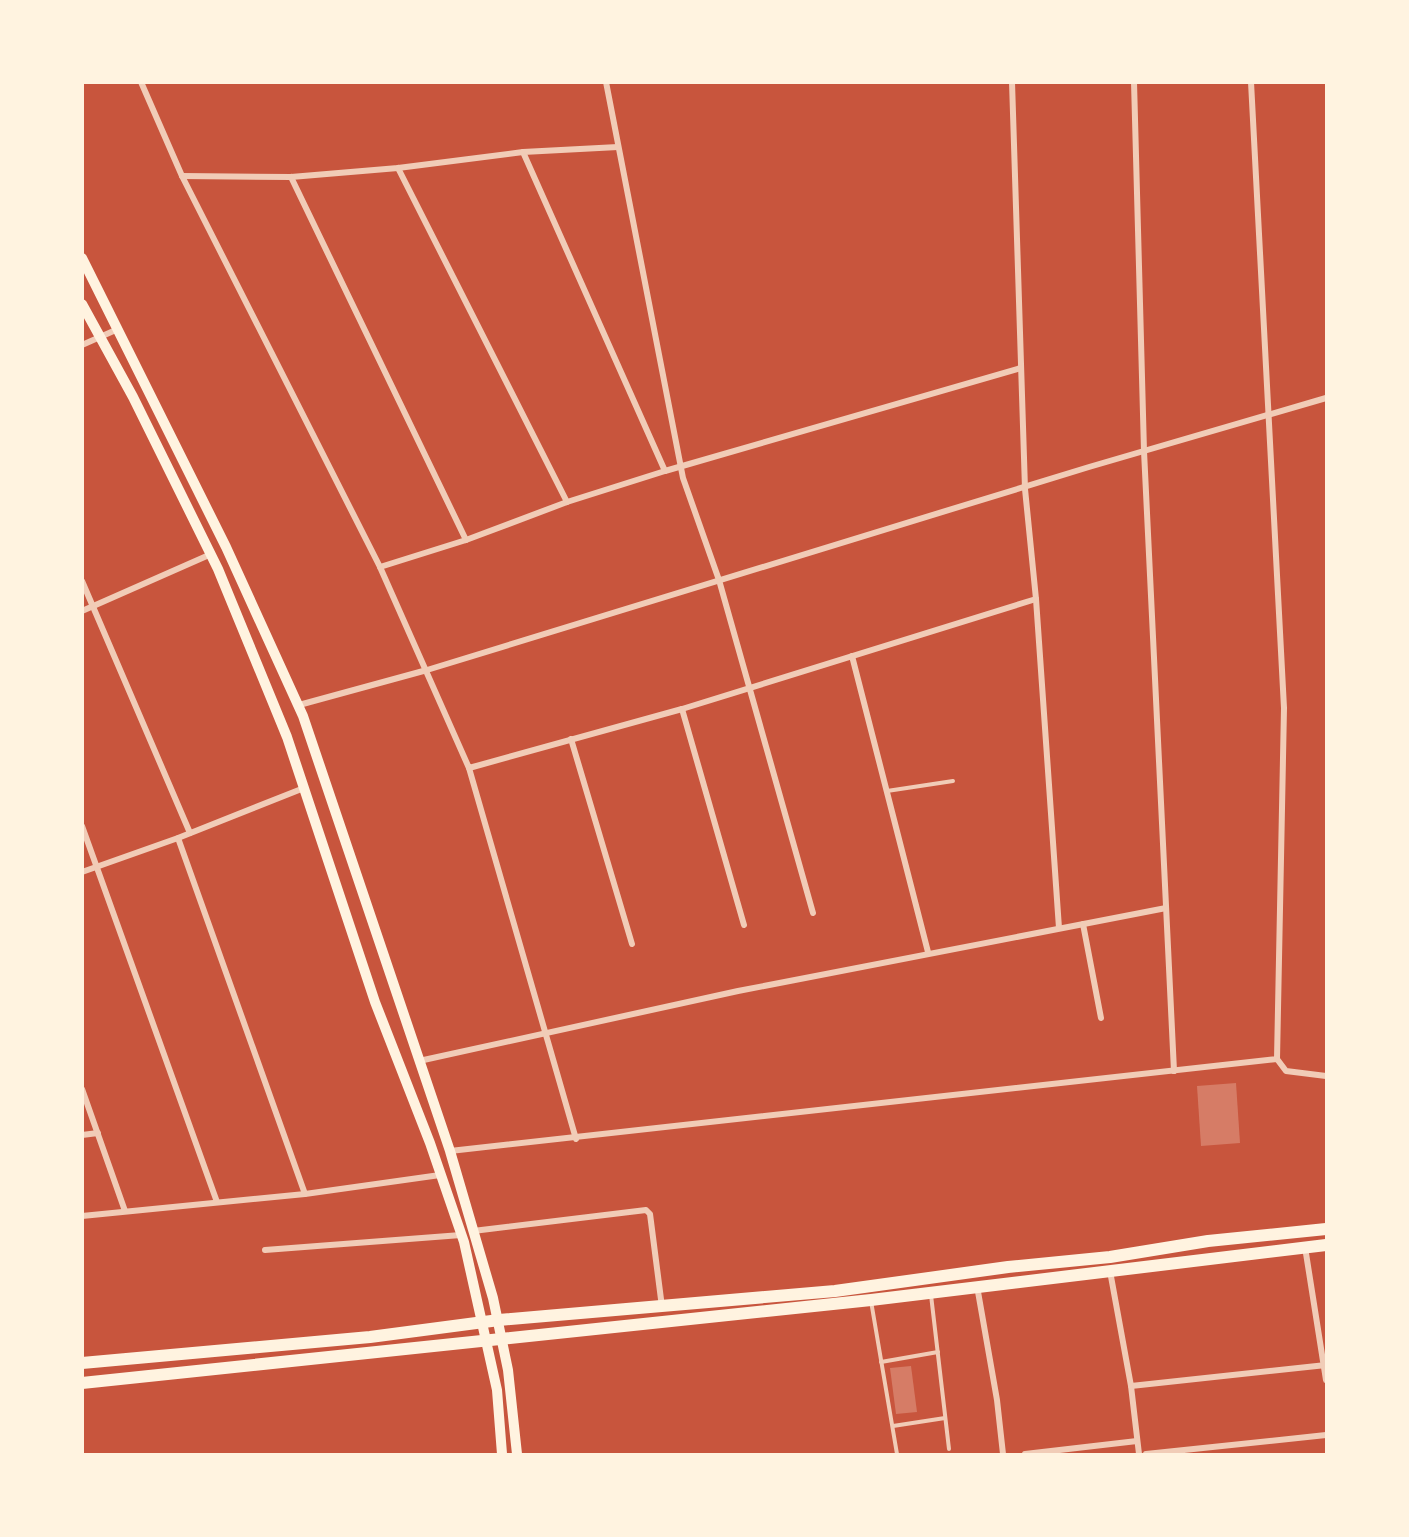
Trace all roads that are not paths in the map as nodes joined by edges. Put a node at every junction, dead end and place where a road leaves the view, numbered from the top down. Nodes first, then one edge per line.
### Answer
1 (141, 82) edge
2 (606, 82) edge
3 (1012, 82) edge
4 (1134, 82) edge
5 (1251, 82) edge
6 (618, 147) junction
7 (524, 152) junction
8 (398, 168) junction
9 (182, 176) junction
10 (291, 177) junction
11 (82, 258) edge
12 (82, 304) edge
13 (118, 329) junction
14 (101, 338) junction
15 (82, 345) edge
16 (1021, 368) junction
17 (1326, 398) edge
18 (1268, 415) junction
19 (1144, 451) junction
20 (681, 466) junction
21 (664, 471) junction
22 (1025, 489) junction
23 (567, 502) junction
24 (466, 540) junction
25 (209, 555) junction
26 (380, 567) junction
27 (719, 579) junction
28 (82, 581) edge
29 (1036, 599) junction
30 (94, 606) junction
31 (82, 611) edge
32 (852, 656) junction
33 (427, 670) junction
34 (750, 687) junction
35 (299, 705) junction
36 (682, 709) junction
37 (571, 739) junction
38 (469, 768) junction
39 (953, 781) dead end
40 (304, 788) junction
41 (887, 791) junction
42 (82, 826) edge
43 (190, 833) junction
44 (178, 838) junction
45 (98, 866) junction
46 (82, 872) edge
47 (1166, 908) junction
48 (813, 913) dead end
49 (1083, 924) junction
50 (744, 925) dead end
51 (1059, 928) junction
52 (632, 944) dead end
53 (928, 952) junction
54 (1101, 1018) dead end
55 (546, 1033) junction
56 (1277, 1059) junction
57 (419, 1061) junction
58 (1174, 1071) junction
59 (1326, 1076) edge
60 (82, 1089) edge
61 (98, 1133) junction
62 (82, 1135) edge
63 (576, 1139) junction
64 (450, 1152) junction
65 (440, 1175) junction
66 (305, 1194) junction
67 (217, 1202) junction
68 (125, 1211) junction
69 (82, 1216) edge
70 (1326, 1228) edge
71 (473, 1231) junction
72 (461, 1236) junction
73 (1326, 1245) edge
74 (1305, 1247) junction
75 (266, 1250) dead end
76 (1110, 1269) junction
77 (977, 1286) junction
78 (931, 1291) junction
79 (871, 1300) junction
80 (662, 1307) junction
81 (499, 1320) junction
82 (482, 1324) junction
83 (502, 1339) junction
84 (486, 1341) junction
85 (938, 1353) junction
86 (881, 1362) junction
87 (82, 1363) edge
88 (1326, 1365) edge
89 (1326, 1380) edge
90 (82, 1383) edge
91 (1131, 1386) junction
92 (945, 1418) junction
93 (892, 1426) junction
94 (1326, 1435) edge
95 (1137, 1441) junction
96 (949, 1449) dead end
97 (502, 1455) edge
98 (517, 1455) edge
99 (897, 1455) edge
100 (1003, 1455) edge
101 (1025, 1455) edge
102 (1139, 1455) edge
103 (1146, 1455) edge

1 - 9 street
2 - 6 street
3 - 16 street
4 - 19 street
5 - 18 street
6 - 7 street
6 - 20 street
7 - 8 street
7 - 21 street
8 - 10 street
8 - 23 street
9 - 10 street
9 - 26 street
10 - 24 street
11 - 13 main road
12 - 14 main road
13 - 14 street
13 - 35 main road
14 - 15 street
14 - 25 main road
16 - 20 street
16 - 22 street
17 - 18 street
18 - 19 street
18 - 56 street
19 - 22 street
19 - 47 street
20 - 21 street
20 - 27 street
21 - 23 street
22 - 27 street
22 - 29 street
23 - 24 street
24 - 26 street
25 - 30 street
25 - 40 main road
26 - 33 street
27 - 33 street
27 - 34 street
28 - 30 street
29 - 32 street
29 - 51 street
30 - 31 street
30 - 43 street
32 - 34 street
32 - 41 street
33 - 35 street
33 - 38 street
34 - 36 street
34 - 48 street
35 - 57 main road
36 - 37 street
36 - 50 street
37 - 38 street
37 - 52 street
38 - 55 street
39 - 41 lane
40 - 43 street
40 - 65 main road
41 - 53 street
42 - 45 street
43 - 44 street
44 - 45 street
44 - 66 street
45 - 46 street
45 - 67 street
47 - 49 street
47 - 58 street
49 - 51 street
49 - 54 street
51 - 53 street
53 - 55 street
55 - 57 street
55 - 63 street
56 - 58 street
56 - 59 street
57 - 64 main road
58 - 63 street
60 - 61 street
61 - 62 street
61 - 68 street
63 - 64 street
64 - 71 main road
65 - 66 street
65 - 72 main road
66 - 67 street
67 - 68 street
68 - 69 street
70 - 80 highway
71 - 80 street
71 - 81 main road
72 - 75 street
72 - 82 main road
73 - 74 highway
74 - 76 highway
74 - 88 street
76 - 77 highway
76 - 91 street
77 - 78 highway
77 - 100 street
78 - 79 highway
78 - 85 lane
79 - 83 highway
79 - 86 lane
80 - 81 highway
81 - 82 highway
81 - 83 main road
82 - 84 main road
82 - 87 highway
83 - 84 highway
83 - 98 main road
84 - 90 highway
84 - 97 main road
85 - 86 lane
85 - 92 lane
86 - 93 lane
88 - 89 street
88 - 91 street
91 - 95 street
92 - 93 lane
92 - 96 lane
93 - 99 lane
94 - 103 street
95 - 101 street
95 - 102 street

